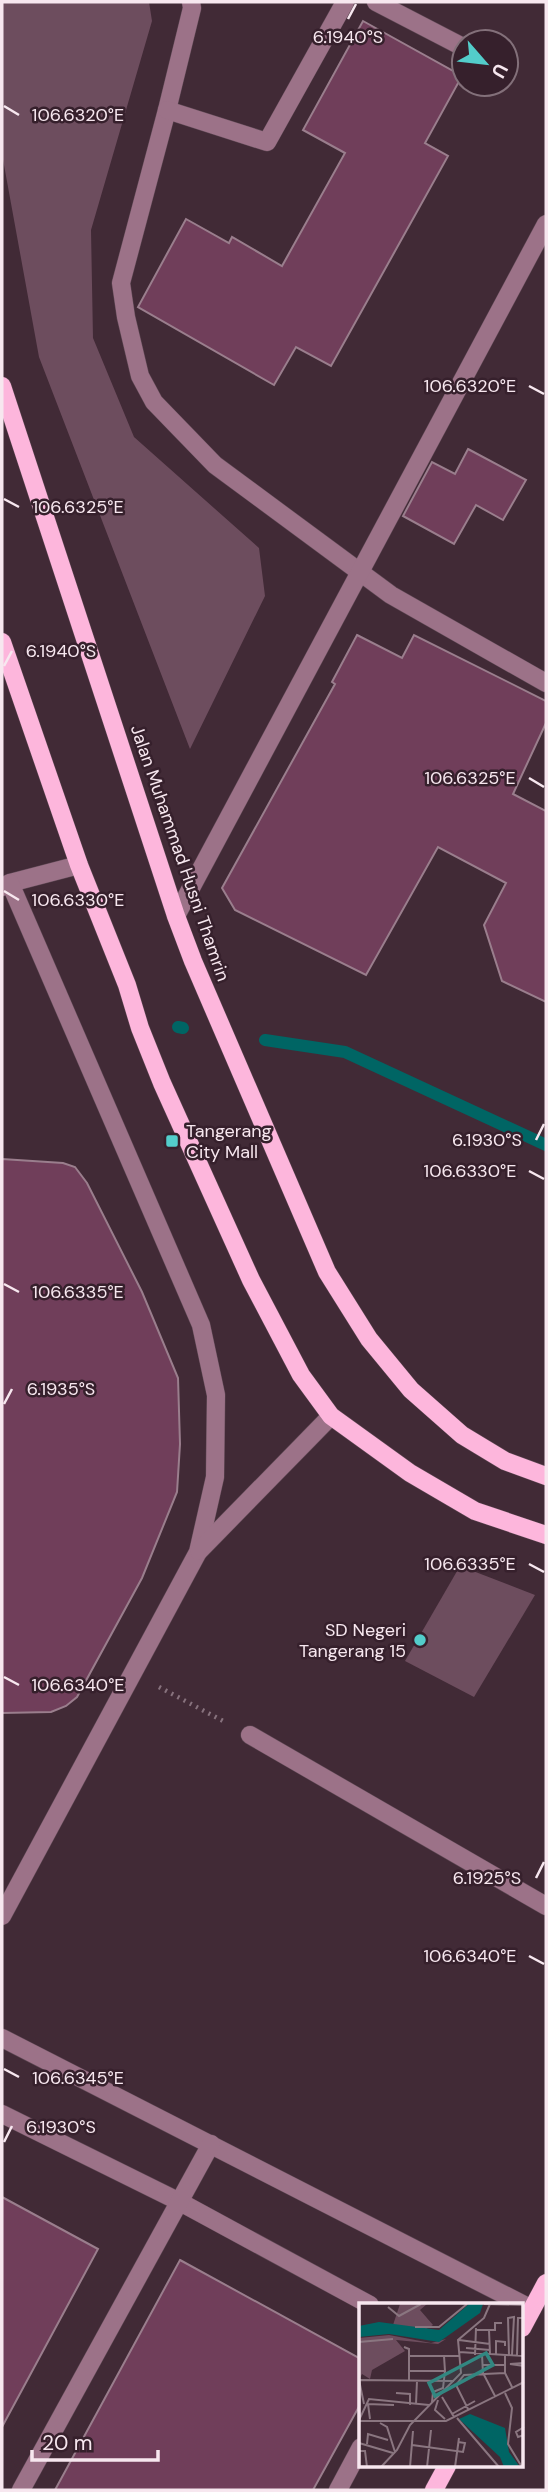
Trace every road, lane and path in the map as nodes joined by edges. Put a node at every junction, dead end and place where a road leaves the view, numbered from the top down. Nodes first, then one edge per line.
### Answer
1 (191, 2) edge
2 (345, 2) edge
3 (376, 2) edge
4 (450, 41) edge
5 (167, 110) junction
6 (546, 224) edge
7 (2, 386) edge
8 (358, 573) junction
9 (2, 642) edge
10 (546, 683) edge
11 (79, 865) junction
12 (6, 885) edge
13 (176, 916) junction
14 (331, 1416) junction
15 (546, 1476) edge
16 (546, 1535) edge
17 (198, 1552) junction
18 (133, 1674) junction
19 (250, 1735) joint
20 (546, 1906) edge
21 (2, 1916) edge
22 (2, 2038) edge
23 (2, 2114) edge
24 (211, 2144) junction
25 (180, 2202) junction
26 (546, 2283) edge
27 (366, 2303) edge
28 (520, 2303) edge
29 (524, 2305) edge
30 (532, 2309) junction
31 (524, 2324) edge
32 (359, 2451) edge
33 (446, 2468) edge
34 (21, 2490) edge
35 (338, 2490) edge
36 (434, 2490) edge

1 - 5 street
2 - 5 street
3 - 4 street
5 - 8 street
6 - 8 street
7 - 13 main road, Jalan Muhammad Husni Thamrin
8 - 10 street
8 - 13 street
9 - 11 main road
11 - 12 street
11 - 14 main road
12 - 17 street
13 - 15 main road, Jalan Muhammad Husni Thamrin
14 - 16 main road
14 - 17 street
17 - 18 street
18 - 19 path
18 - 21 street
19 - 20 street
22 - 24 street
23 - 25 street
24 - 25 street
24 - 28 street
25 - 27 street
25 - 34 street
26 - 30 main road
29 - 30 street
30 - 31 main road
32 - 35 street
33 - 36 main road

